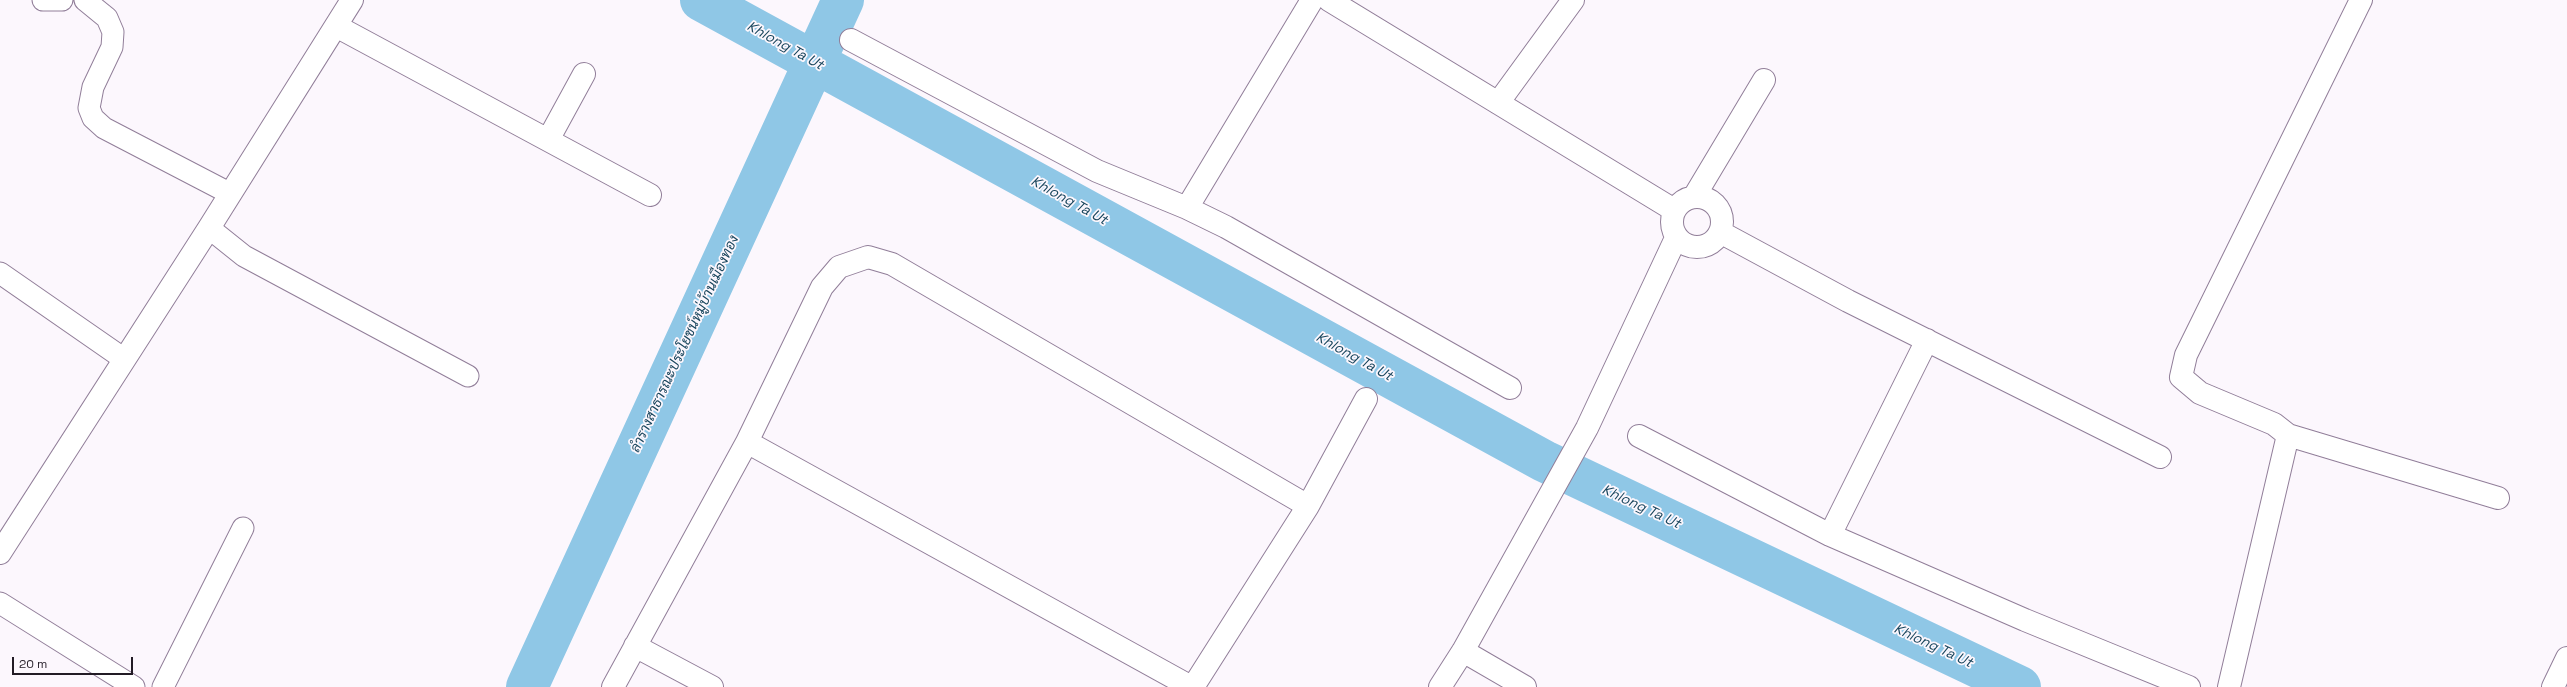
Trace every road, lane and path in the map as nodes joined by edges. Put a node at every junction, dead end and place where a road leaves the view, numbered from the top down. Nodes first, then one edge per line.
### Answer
1 (42, 0) edge
2 (62, 0) edge
3 (85, 0) edge
4 (352, 0) edge
5 (1312, 0) edge
6 (1329, 0) edge
7 (1573, 0) edge
8 (2361, 0) edge
9 (336, 26) junction
10 (851, 40) dead end
11 (584, 74) dead end
12 (1764, 80) dead end
13 (1498, 103) junction
14 (548, 140) junction
15 (229, 193) junction
16 (650, 195) dead end
17 (1694, 197) junction
18 (1187, 208) junction
19 (1674, 210) junction
20 (209, 228) junction
21 (1720, 232) junction
22 (1676, 238) junction
23 (0, 273) edge
24 (1927, 340) junction
25 (124, 359) junction
26 (468, 376) dead end
27 (1510, 388) dead end
28 (1366, 399) dead end
29 (2288, 435) junction
30 (1639, 436) dead end
31 (747, 442) junction
32 (2160, 457) dead end
33 (2498, 498) dead end
34 (1308, 506) junction
35 (243, 528) dead end
36 (1830, 535) junction
37 (0, 554) edge
38 (0, 603) edge
39 (635, 646) junction
40 (1463, 652) junction
41 (2567, 658) edge
42 (134, 687) edge
43 (163, 687) edge
44 (613, 687) edge
45 (712, 687) edge
46 (1192, 687) edge
47 (1440, 687) edge
48 (1525, 687) edge
49 (2189, 687) edge
50 (2229, 687) edge
51 (2553, 687) edge

1 - 2 lane
3 - 15 lane
4 - 9 street
5 - 18 street
6 - 13 street
7 - 13 street
8 - 29 street
9 - 14 street
9 - 15 street
10 - 18 street
11 - 14 street
12 - 17 street
13 - 19 street
14 - 16 street
15 - 20 street
17 - 19 street
17 - 21 street
18 - 27 street
19 - 22 street
20 - 25 street
20 - 26 lane
21 - 22 street
21 - 24 street
22 - 40 street
23 - 25 lane
24 - 32 street
24 - 36 street
25 - 37 street
28 - 34 street
29 - 33 street
29 - 50 street
30 - 36 street
31 - 34 street
31 - 39 street
31 - 46 street
34 - 46 street
35 - 43 lane
36 - 49 street
38 - 42 lane
39 - 44 street
39 - 45 street
40 - 47 street
40 - 48 street
41 - 51 street

